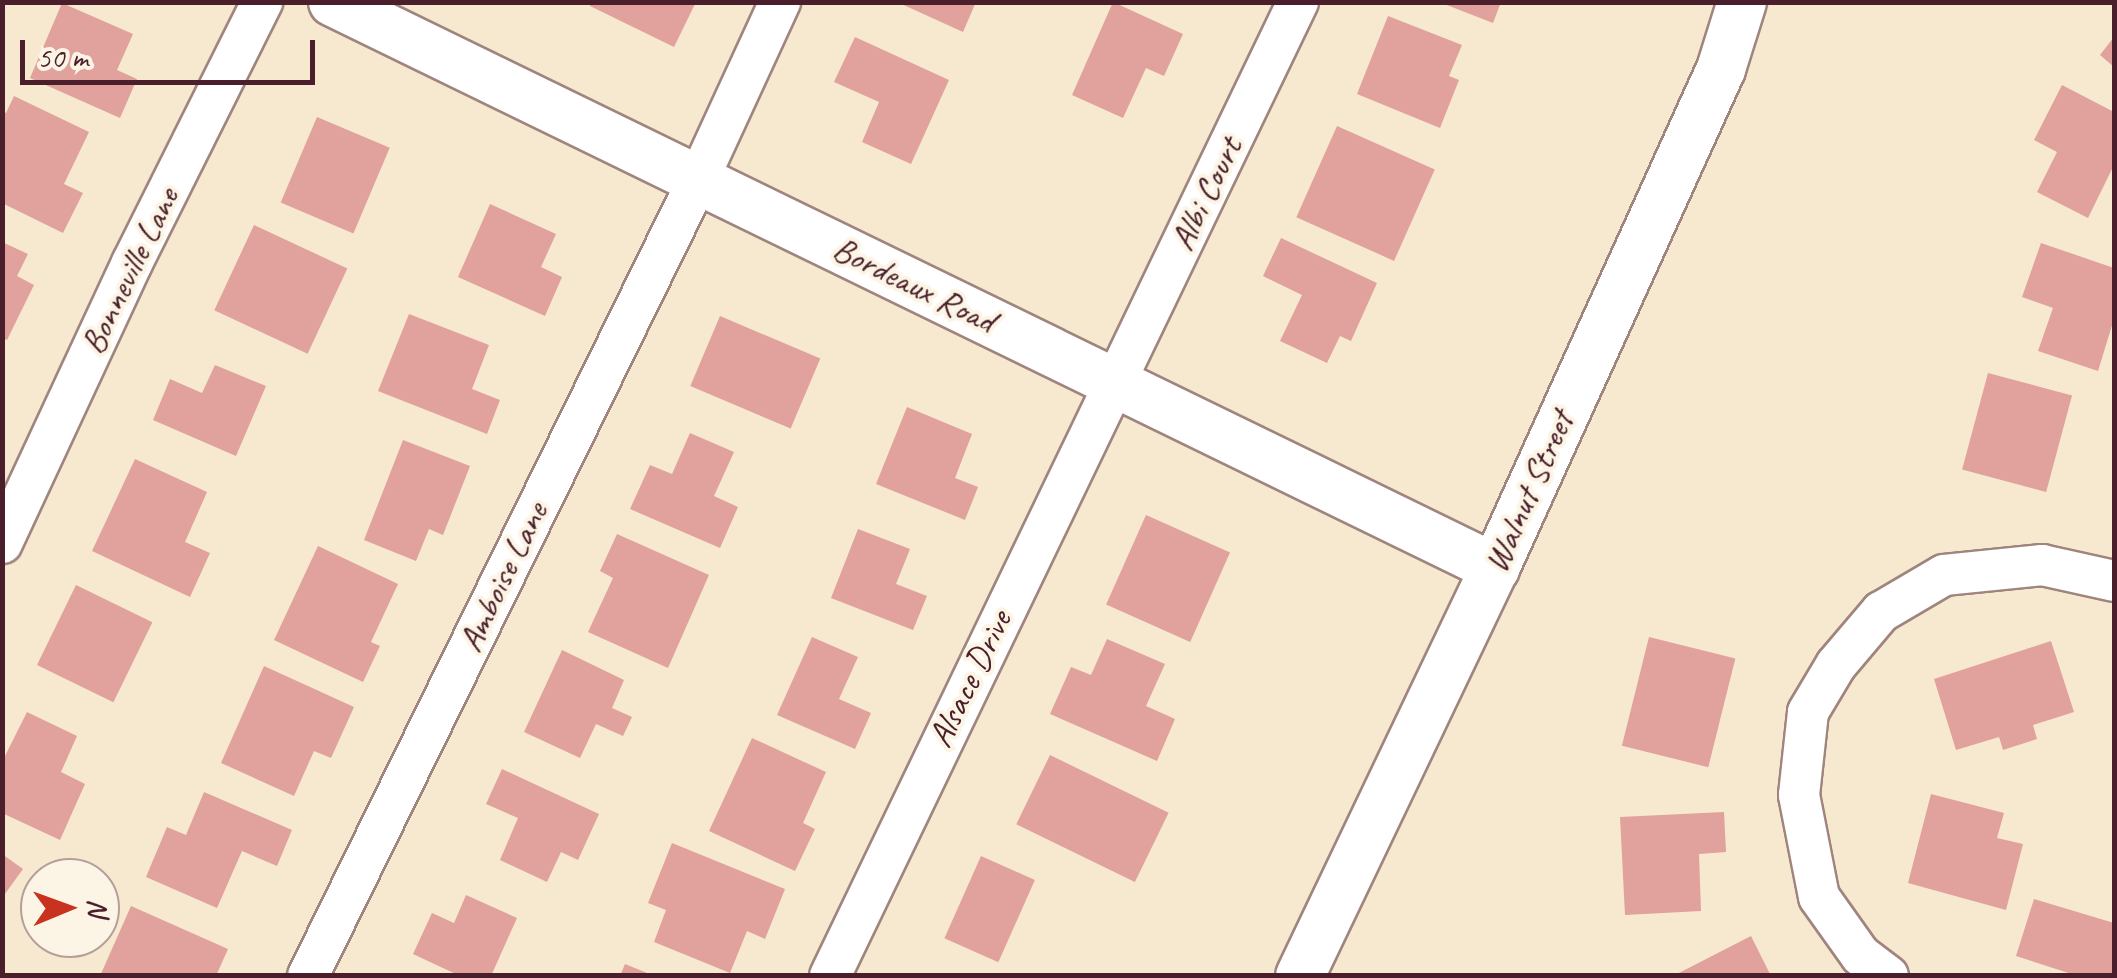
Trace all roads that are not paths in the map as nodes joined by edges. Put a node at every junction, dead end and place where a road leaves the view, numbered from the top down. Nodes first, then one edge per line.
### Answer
1 (262, 2) edge
2 (334, 2) edge
3 (780, 2) edge
4 (1298, 2) edge
5 (1742, 2) edge
6 (699, 178) junction
7 (1115, 385) junction
8 (2, 543) edge
9 (1495, 568) junction
10 (2114, 581) edge
11 (308, 976) edge
12 (830, 976) edge
13 (1300, 976) edge
14 (1888, 976) edge

1 - 8 street, Bonneville Lane
2 - 6 street, Bordeaux Road
3 - 6 street
4 - 7 street, Albi Court
5 - 9 street, Walnut Street
6 - 7 street, Bordeaux Road
6 - 11 street, Amboise Lane
7 - 9 street, Bordeaux Road
7 - 12 street, Alsace Drive
9 - 13 street, Walnut Street
10 - 14 street

